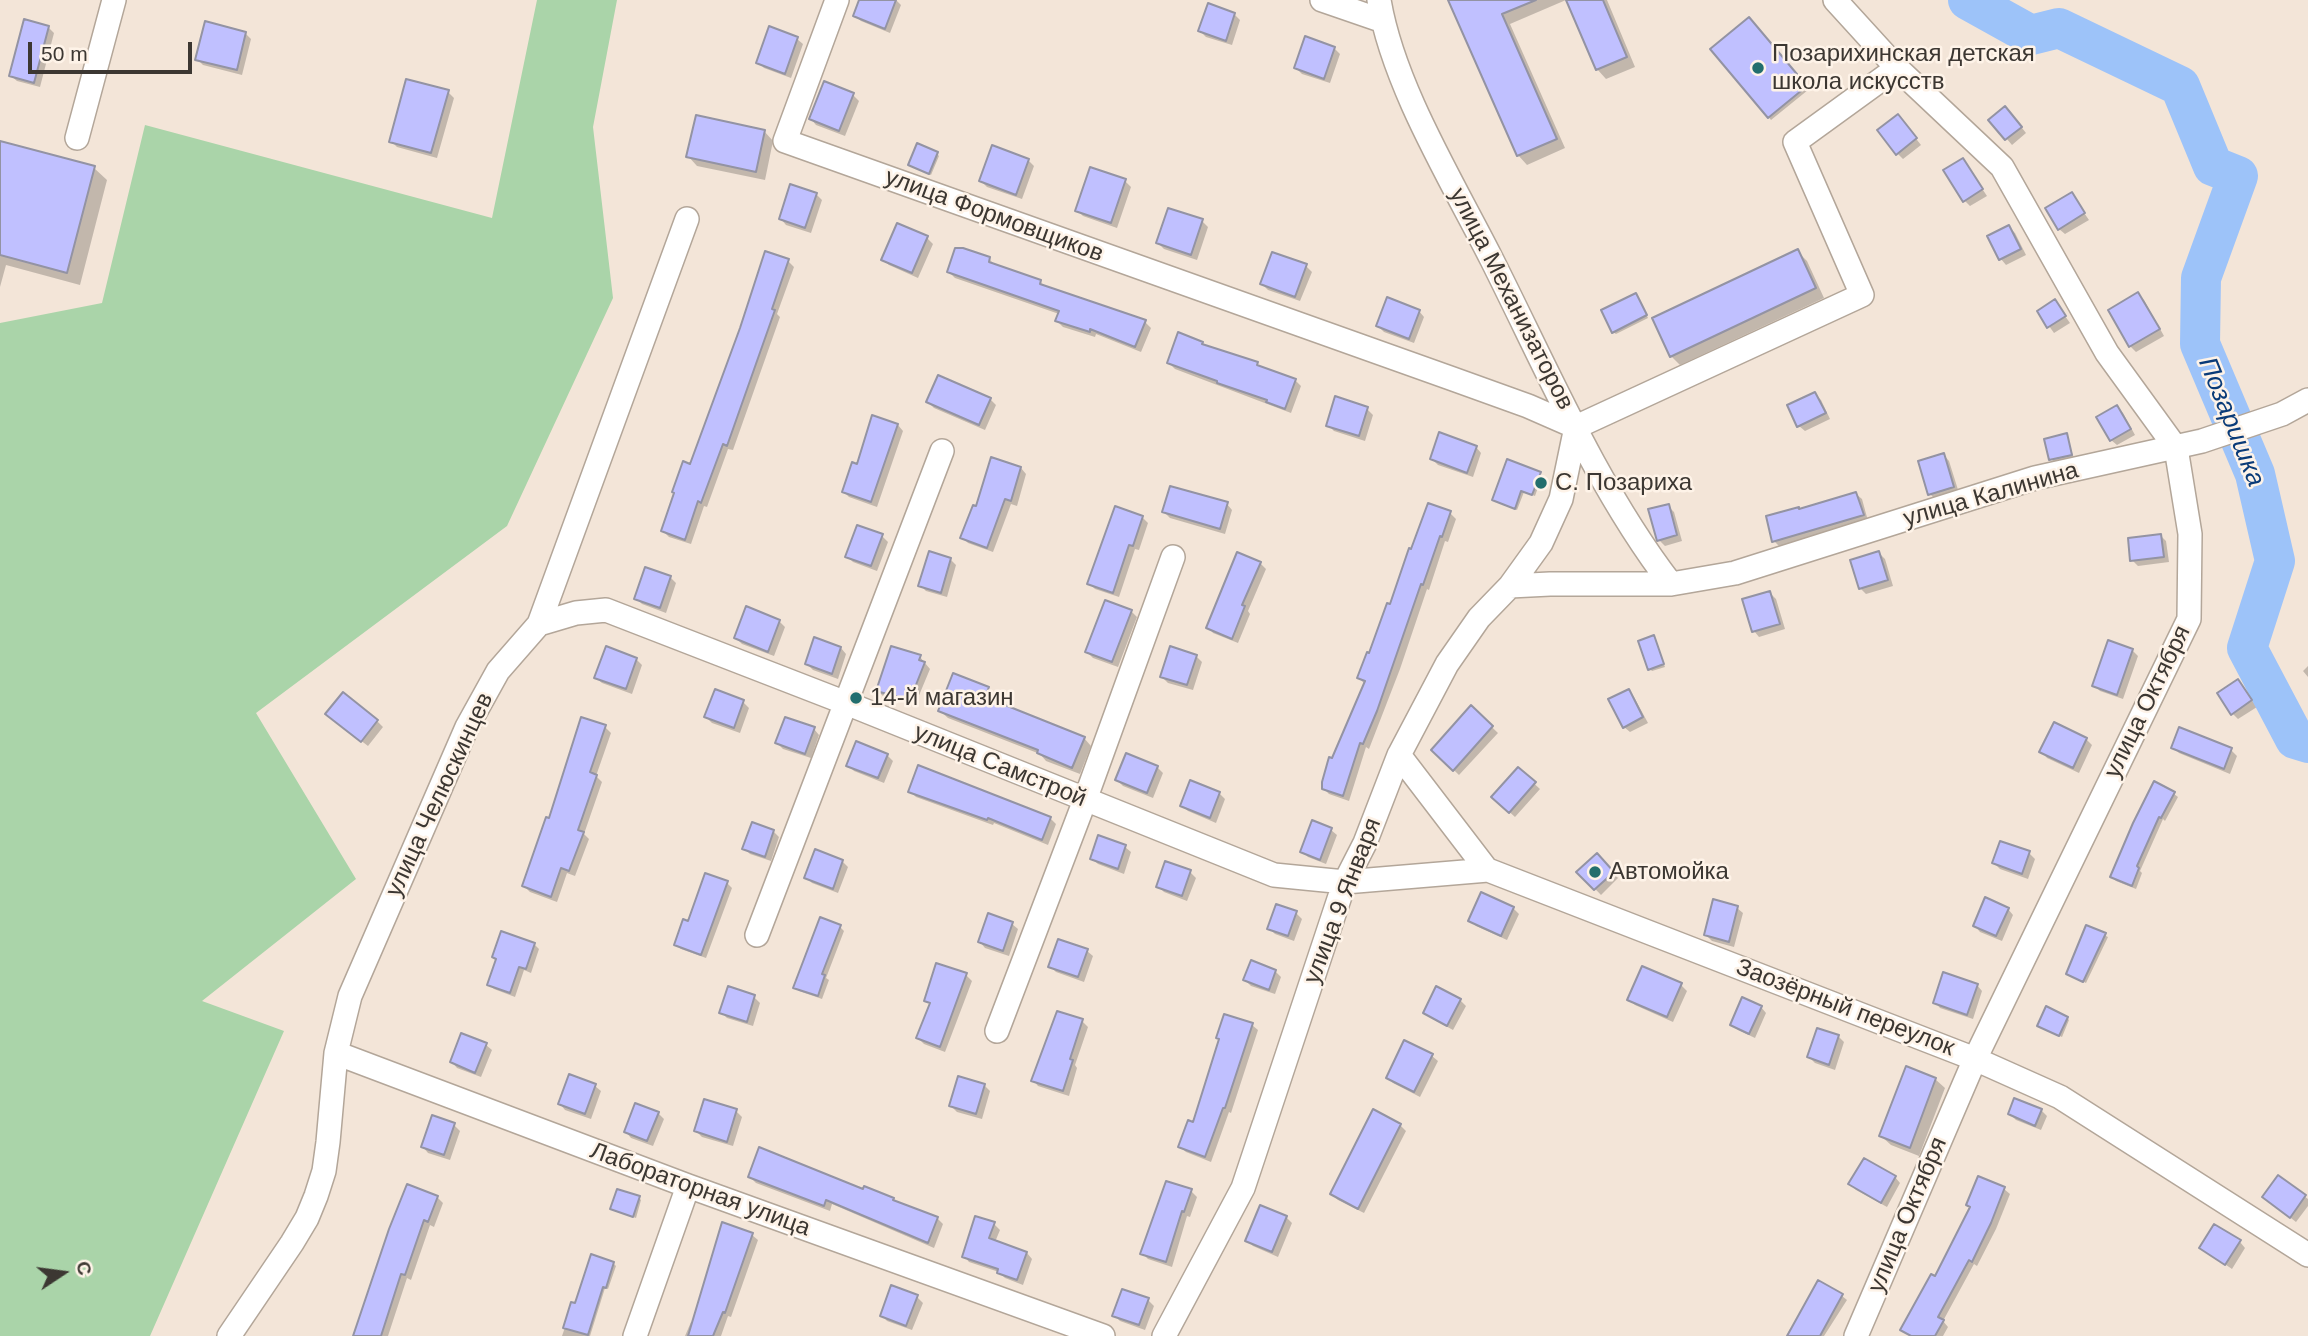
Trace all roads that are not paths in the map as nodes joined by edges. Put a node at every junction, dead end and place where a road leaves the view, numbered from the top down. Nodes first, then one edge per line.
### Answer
1 (114, 0) edge
2 (837, 0) edge
3 (1322, 0) edge
4 (1835, 0) edge
5 (1381, 10) edge
6 (1897, 68) junction
7 (77, 138) dead end
8 (687, 219) dead end
9 (2308, 400) edge
10 (1576, 428) junction
11 (2176, 448) junction
12 (942, 451) dead end
13 (1173, 557) dead end
14 (1671, 584) junction
15 (1510, 586) junction
16 (539, 624) junction
17 (845, 703) junction
18 (1399, 755) junction
19 (1084, 800) junction
20 (1487, 870) junction
21 (1345, 882) junction
22 (757, 935) dead end
23 (997, 1031) dead end
24 (336, 1053) junction
25 (1975, 1059) junction
26 (688, 1186) junction
27 (2308, 1255) edge
28 (1083, 1329) edge
29 (1165, 1335) edge
30 (229, 1336) edge
31 (635, 1336) edge
32 (1856, 1336) edge

1 - 7 street
2 - 10 street, улица Формовщиков
3 - 5 street
4 - 6 street, улица Октября
5 - 10 street, улица Механизаторов
6 - 10 street
6 - 11 street, улица Октября
8 - 16 street, улица Челюскинцев
9 - 11 street, улица Калинина
10 - 14 street, улица Механизаторов
10 - 15 street, улица 9 Января
11 - 14 street, улица Калинина
11 - 25 street, улица Октября
12 - 17 street
13 - 19 street
14 - 15 street, улица Калинина
15 - 18 street, улица 9 Января
16 - 17 street, улица Самстрой
16 - 24 street, улица Челюскинцев
17 - 19 street, улица Самстрой
17 - 22 street
18 - 20 street
18 - 21 street, улица 9 Января
19 - 21 street, улица Самстрой
19 - 23 street
20 - 21 street, Заозёрный переулок
20 - 25 street, Заозёрный переулок
21 - 29 street, улица 9 Января
24 - 26 street, Лабораторная улица
24 - 30 street, улица Челюскинцев
25 - 27 street, Заозёрный переулок
25 - 32 street, улица Октября
26 - 28 street, Лабораторная улица
26 - 31 street

